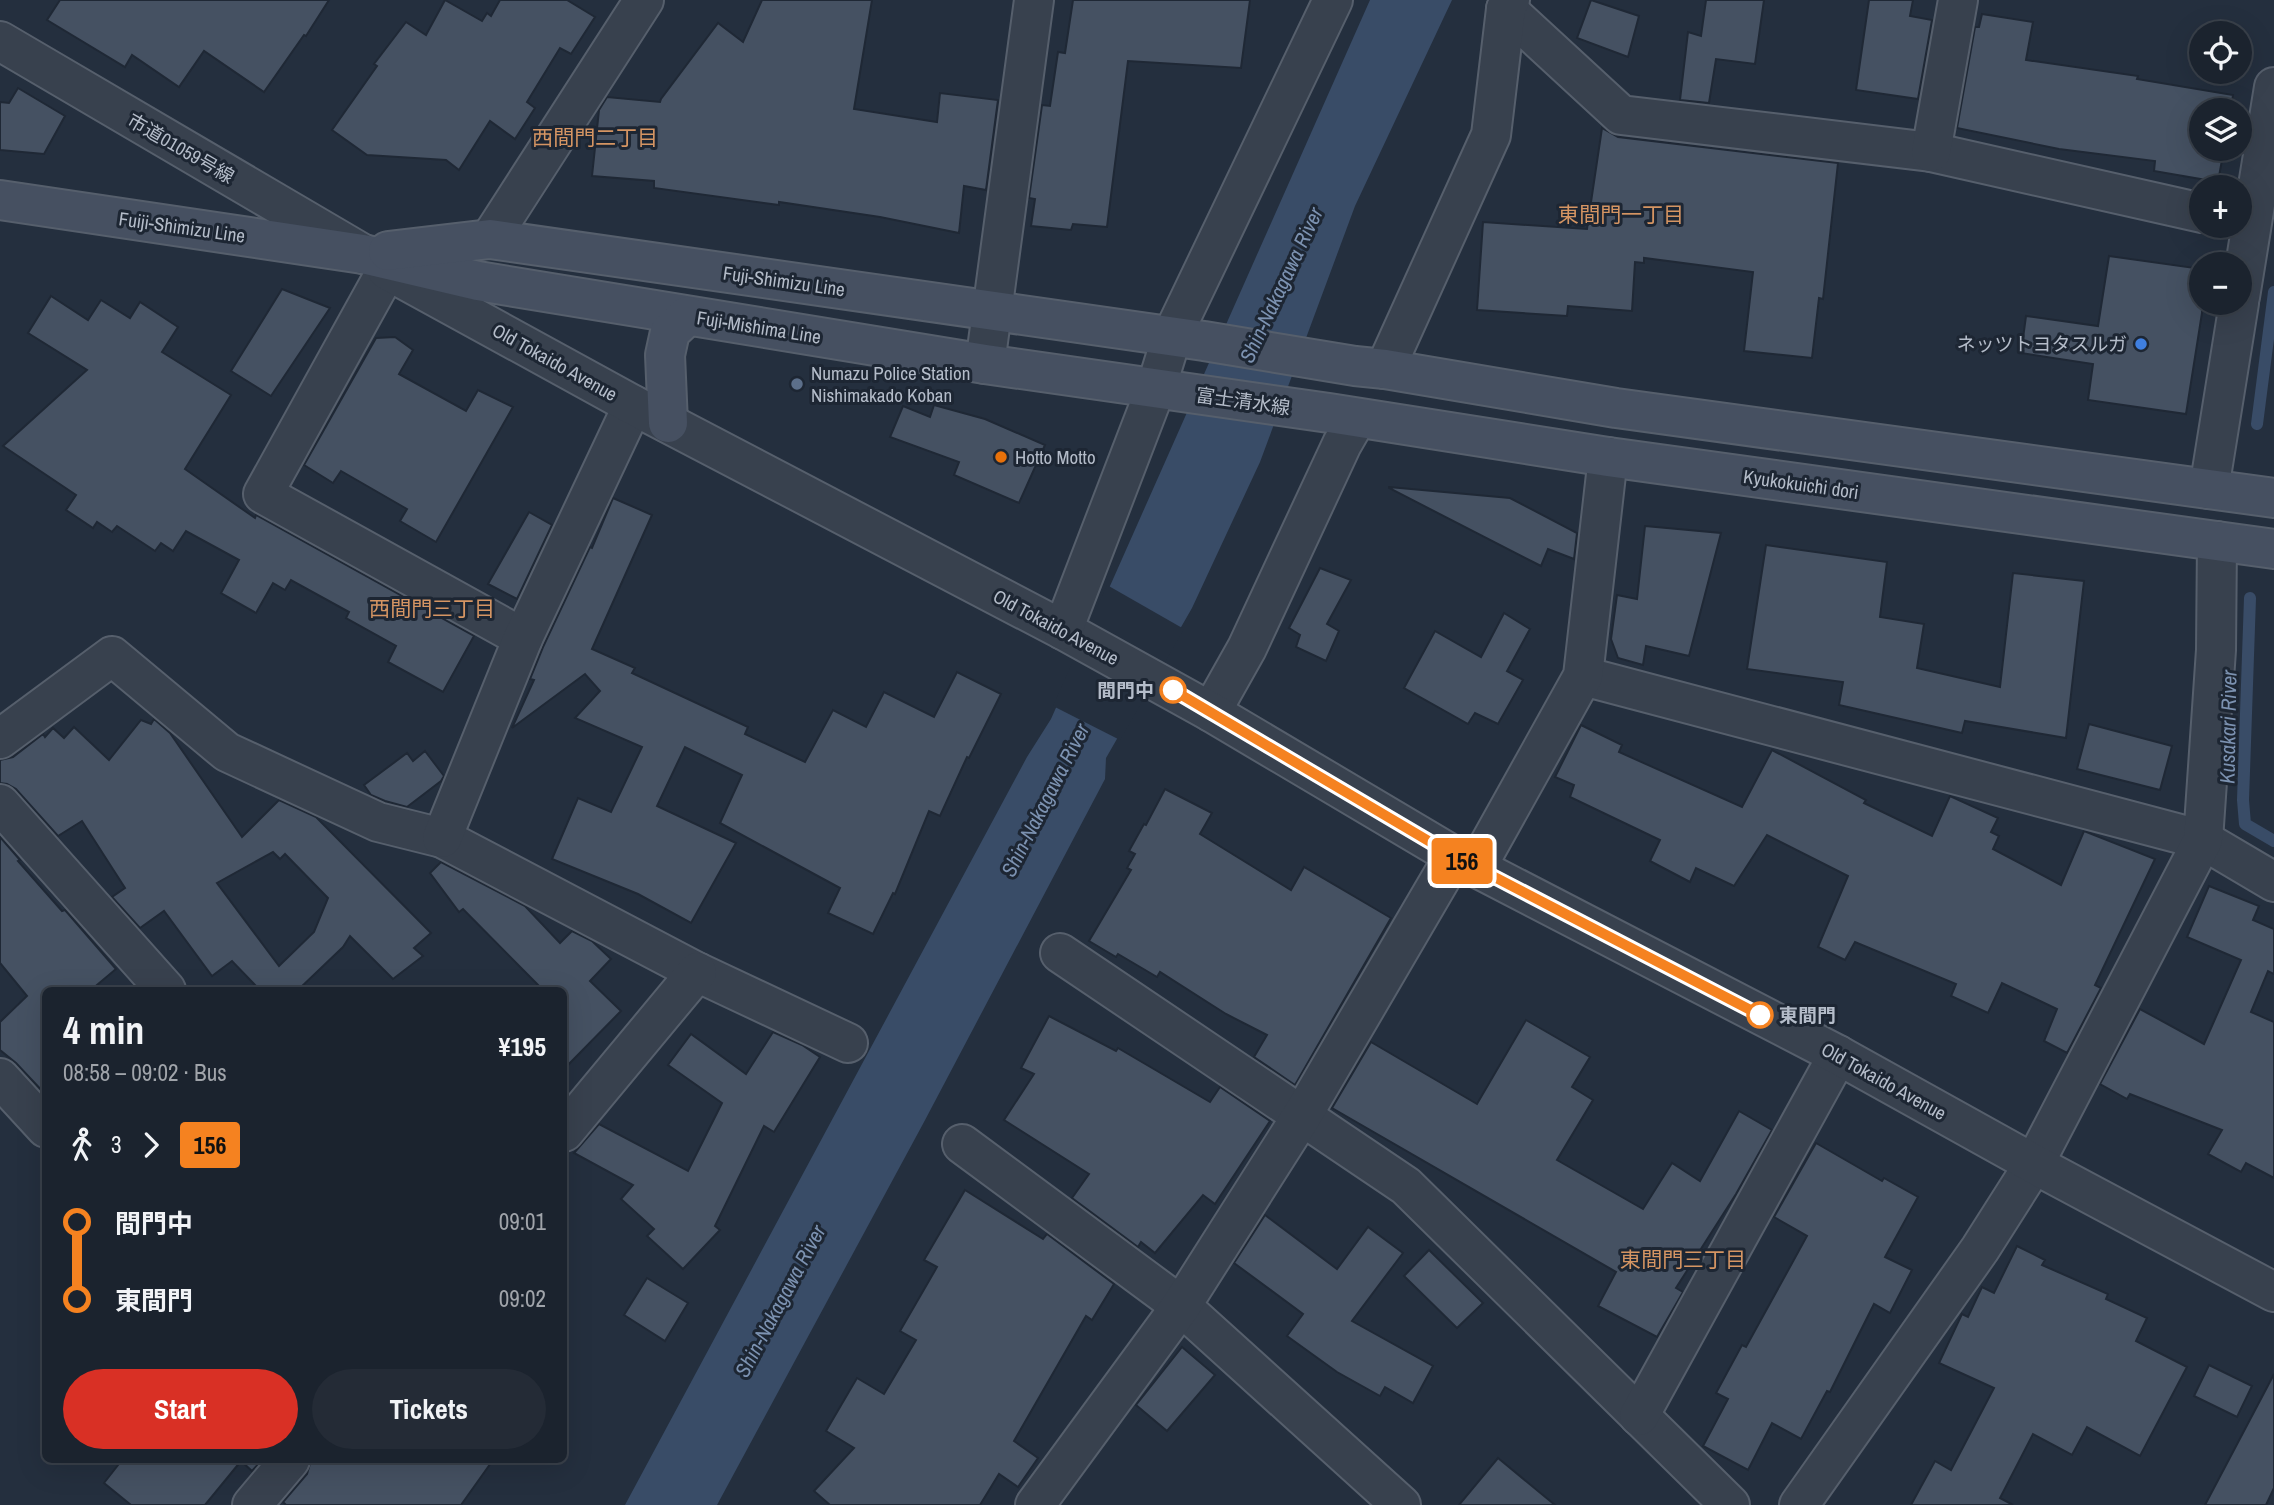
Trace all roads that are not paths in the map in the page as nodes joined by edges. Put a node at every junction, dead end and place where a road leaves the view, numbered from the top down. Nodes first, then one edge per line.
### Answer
1 (644, 0) edge
2 (1034, 0) edge
3 (1958, 0) edge
4 (1325, 4) edge
5 (1508, 5) edge
6 (0, 41) edge
7 (2274, 87) edge
8 (1931, 152) junction
9 (2252, 194) edge
10 (0, 200) edge
11 (2189, 210) edge
12 (490, 239) junction
13 (375, 262) junction
14 (993, 310) junction
15 (2237, 315) edge
16 (687, 316) junction
17 (1188, 338) junction
18 (985, 365) junction
19 (1370, 368) junction
20 (1156, 388) junction
21 (633, 405) junction
22 (1343, 416) junction
23 (668, 423) junction
24 (1608, 457) junction
25 (2209, 489) junction
26 (2274, 498) edge
27 (2217, 541) junction
28 (2274, 549) edge
29 (1063, 629) junction
30 (523, 638) junction
31 (1583, 676) junction
32 (1211, 712) junction
33 (0, 739) edge
34 (0, 804) edge
35 (442, 838) junction
36 (2203, 840) junction
37 (1465, 862) junction
38 (2274, 882) edge
39 (1060, 953) dead end
40 (697, 972) junction
41 (163, 987) edge
42 (848, 1043) dead end
43 (1838, 1055) junction
44 (0, 1078) edge
45 (1303, 1114) junction
46 (42, 1124) edge
47 (567, 1128) edge
48 (962, 1144) dead end
49 (2034, 1164) junction
50 (2274, 1292) edge
51 (1181, 1306) junction
52 (1639, 1416) junction
53 (287, 1463) edge
54 (252, 1505) edge
55 (1035, 1505) edge
56 (1401, 1505) edge
57 (1730, 1505) edge
58 (1799, 1505) edge

1 - 12 street
2 - 14 street
3 - 8 street
4 - 17 street
5 - 8 street
5 - 19 street
6 - 13 street, 市道01059号線
7 - 9 street
8 - 11 street
10 - 13 main road, Fuiji-Shimizu Line
12 - 13 main road, Fuji-Shimizu Line
12 - 14 main road, Fuji-Shimizu Line
13 - 16 main road, Fuji-Mishima Line
13 - 21 street, Old Tokaido Avenue
13 - 30 street
14 - 17 main road, Fuji-Shimizu Line
14 - 18 street
15 - 25 street
16 - 18 main road, Fuji-Mishima Line
16 - 23 main road
17 - 19 main road
17 - 20 street
18 - 20 main road, Fuji-Mishima Line
19 - 25 main road
20 - 22 main road, 富士清水線
20 - 29 street
21 - 23 street, Old Tokaido Avenue
21 - 30 street
22 - 24 main road, Kyukokuichi dori
22 - 32 street
23 - 29 street, Old Tokaido Avenue
24 - 27 main road, Kyukokuichi dori
24 - 31 street
25 - 26 main road
27 - 28 main road, Kyukokuichi dori
27 - 36 street
29 - 32 street, Old Tokaido Avenue
30 - 35 street
31 - 36 street
31 - 37 street
32 - 37 street, Old Tokaido Avenue
33 - 35 street
34 - 41 street
35 - 40 street
36 - 38 street
36 - 49 street
37 - 43 street, Old Tokaido Avenue
37 - 45 street
39 - 45 street
40 - 42 street
40 - 47 street
43 - 49 street, Old Tokaido Avenue
43 - 52 street
44 - 46 street
45 - 51 street
45 - 52 street
48 - 51 street
49 - 50 street, Old Tokaido Avenue
49 - 58 street
51 - 55 street
51 - 56 street
52 - 57 street
53 - 54 street

